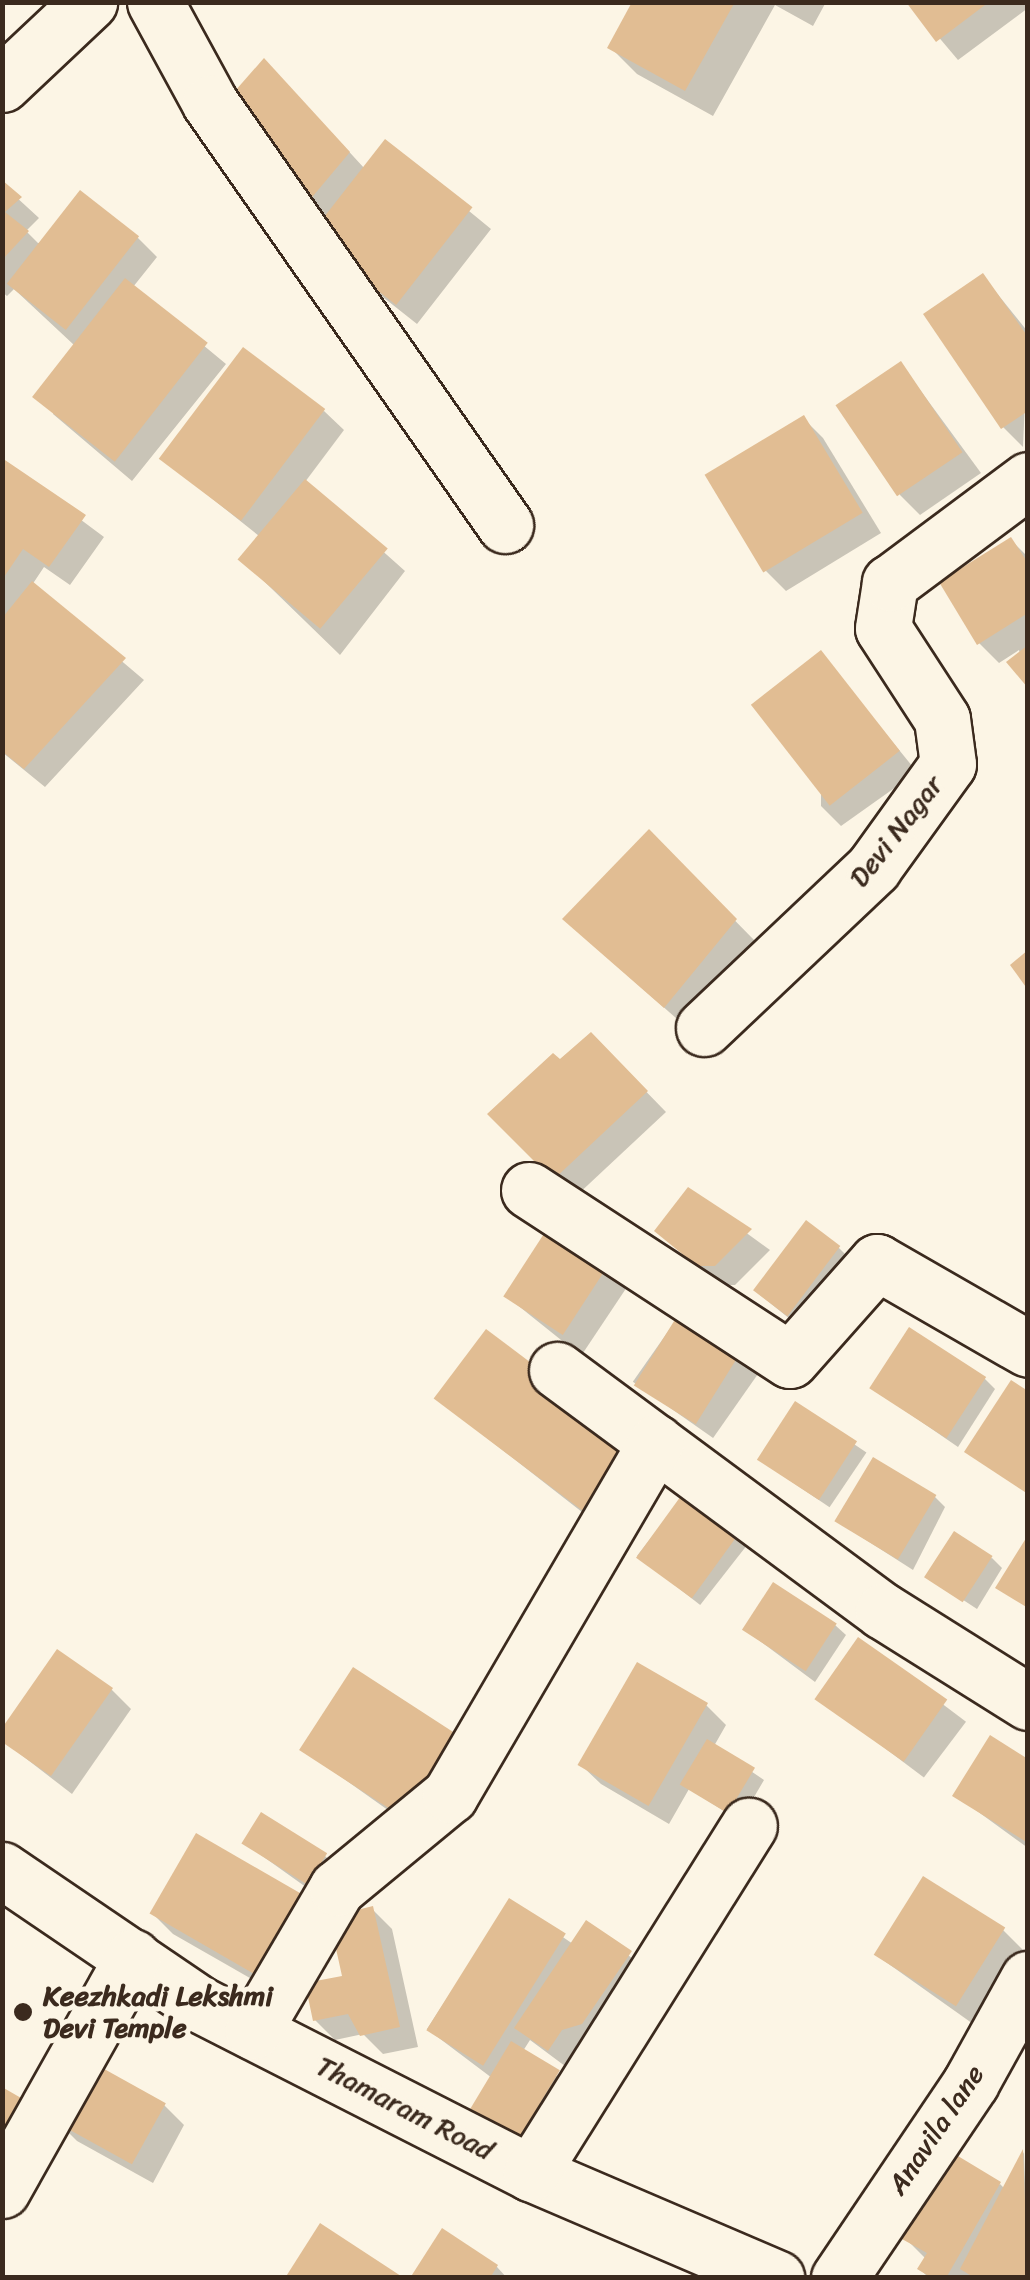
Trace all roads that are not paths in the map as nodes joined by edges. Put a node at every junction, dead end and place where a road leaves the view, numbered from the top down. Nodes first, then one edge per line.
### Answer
1 (89, 2) edge
2 (155, 2) edge
3 (2, 84) edge
4 (1028, 480) edge
5 (504, 525) dead end
6 (704, 1028) dead end
7 (529, 1190) dead end
8 (1028, 1349) edge
9 (556, 1370) dead end
10 (656, 1442) junction
11 (1028, 1702) edge
12 (748, 1826) dead end
13 (2, 1870) edge
14 (132, 1958) junction
15 (1028, 1980) edge
16 (254, 2031) junction
17 (531, 2172) junction
18 (2, 2190) edge
19 (757, 2274) edge
20 (839, 2278) edge

1 - 3 street
2 - 5 street
4 - 6 street, Devi Nagar
7 - 8 street
9 - 10 street
10 - 11 street
10 - 16 street
12 - 17 street
13 - 14 street, Thamaram Road
14 - 16 street, Thamaram Road
14 - 18 street
15 - 20 street, Anavila lane
16 - 17 street, Thamaram Road
17 - 19 street, Thamaram Road

